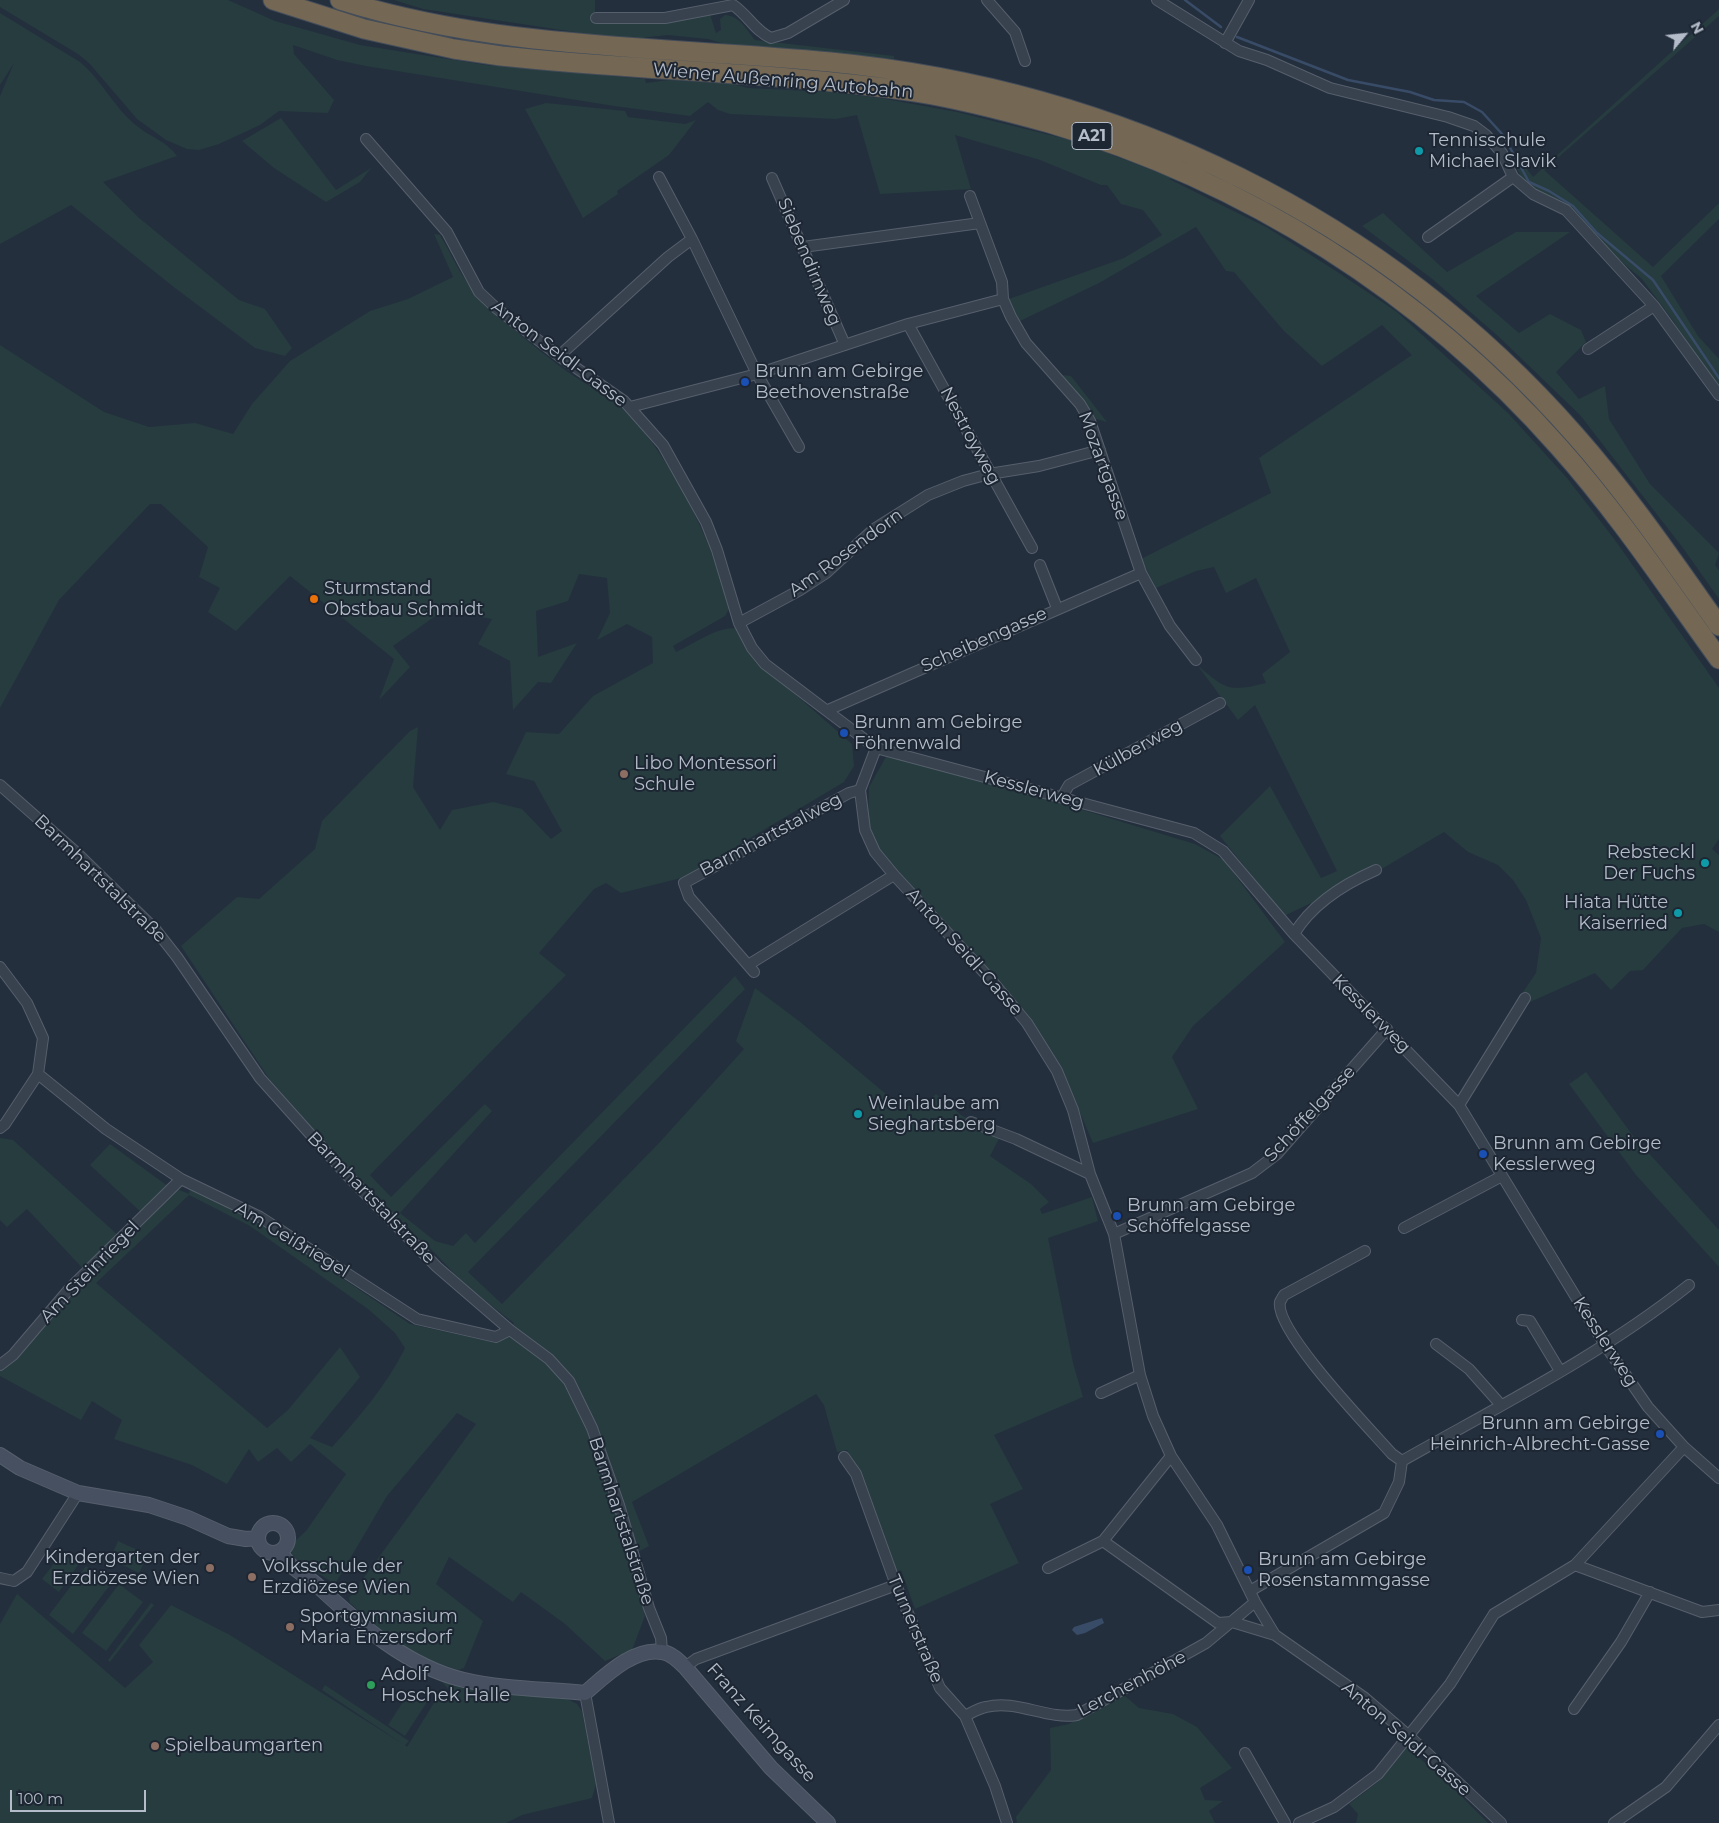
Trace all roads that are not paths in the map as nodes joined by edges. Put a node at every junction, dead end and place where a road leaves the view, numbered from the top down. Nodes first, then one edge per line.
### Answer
1 (273, 0) edge
2 (340, 0) edge
3 (844, 0) edge
4 (987, 0) edge
5 (1157, 0) edge
6 (1249, 0) edge
7 (596, 18) dead end
8 (1225, 43) junction
9 (1025, 62) dead end
10 (366, 140) dead end
11 (1513, 176) junction
12 (659, 177) dead end
13 (772, 178) dead end
14 (970, 196) dead end
15 (980, 223) junction
16 (1428, 237) dead end
17 (692, 239) junction
18 (803, 248) junction
19 (1003, 299) junction
20 (1654, 306) junction
21 (908, 324) junction
22 (845, 346) junction
23 (1588, 349) dead end
24 (558, 356) junction
25 (757, 374) junction
26 (1719, 395) edge
27 (630, 407) junction
28 (799, 447) dead end
29 (1100, 450) junction
30 (990, 474) junction
31 (1032, 548) dead end
32 (1040, 565) dead end
33 (1141, 573) junction
34 (1057, 608) junction
35 (739, 624) junction
36 (1719, 626) edge
37 (1719, 659) edge
38 (1196, 660) dead end
39 (1220, 703) dead end
40 (828, 710) junction
41 (876, 748) junction
42 (0, 785) edge
43 (860, 790) junction
44 (1062, 797) junction
45 (1376, 870) dead end
46 (894, 875) junction
47 (1294, 934) junction
48 (0, 967) edge
49 (1526, 998) dead end
50 (1387, 1029) junction
51 (38, 1074) junction
52 (1459, 1105) junction
53 (971, 1122) dead end
54 (0, 1128) edge
55 (1090, 1174) junction
56 (1502, 1176) junction
57 (181, 1179) junction
58 (1404, 1228) dead end
59 (1114, 1234) junction
60 (1365, 1251) dead end
61 (1689, 1286) dead end
62 (1522, 1320) dead end
63 (510, 1330) junction
64 (1436, 1344) dead end
65 (1605, 1345) junction
66 (0, 1365) edge
67 (1560, 1371) junction
68 (1140, 1375) junction
69 (1101, 1393) dead end
70 (1501, 1405) junction
71 (1684, 1447) junction
72 (0, 1456) edge
73 (1172, 1456) junction
74 (844, 1457) dead end
75 (1402, 1461) junction
76 (1719, 1478) edge
77 (78, 1493) junction
78 (258, 1538) junction
79 (1103, 1541) junction
80 (281, 1551) junction
81 (1574, 1565) junction
82 (1048, 1568) dead end
83 (0, 1578) edge
84 (896, 1585) junction
85 (1250, 1591) junction
86 (1650, 1592) junction
87 (1255, 1602) junction
88 (1719, 1610) edge
89 (1232, 1622) junction
90 (1275, 1636) junction
91 (662, 1652) junction
92 (685, 1667) junction
93 (585, 1693) junction
94 (1574, 1709) dead end
95 (964, 1716) junction
96 (1719, 1725) edge
97 (1408, 1735) junction
98 (1245, 1753) dead end
99 (609, 1823) edge
100 (828, 1823) edge
101 (1007, 1823) edge
102 (1285, 1823) edge
103 (1300, 1823) edge
104 (1501, 1823) edge
105 (1614, 1823) edge

1 - 37 highway, Wiener Außenring Autobahn / A21
2 - 36 highway, Wiener Außenring Autobahn / A21
3 - 7 street
4 - 9 street
5 - 8 street
6 - 8 street
8 - 11 street
10 - 24 street, Anton Seidl-Gasse
11 - 16 street
11 - 20 street
12 - 17 street
13 - 18 street, Siebendirnweg
14 - 15 street, Mozartgasse
15 - 18 street
15 - 19 street, Mozartgasse
17 - 24 street
17 - 25 street
18 - 22 street, Siebendirnweg
19 - 21 street
19 - 29 street, Mozartgasse
20 - 23 street
20 - 26 street
21 - 22 street
21 - 30 street, Nestroyweg
22 - 25 street
24 - 27 street, Anton Seidl-Gasse
25 - 27 street
25 - 28 street
27 - 35 street, Anton Seidl-Gasse
29 - 30 street, Am Rosendorn
29 - 33 street, Mozartgasse
30 - 31 street, Nestroyweg
30 - 35 street, Am Rosendorn
32 - 34 street
33 - 34 street, Scheibengasse
33 - 38 street, Mozartgasse
34 - 40 street, Scheibengasse
35 - 40 street, Anton Seidl-Gasse
39 - 44 street, Külberweg
40 - 41 street, Anton Seidl-Gasse
41 - 43 street, Anton Seidl-Gasse
41 - 44 street, Kesslerweg
42 - 63 street, Barmhartstalstraße
43 - 46 street, Anton Seidl-Gasse
43 - 46 street, Barmhartstalweg
44 - 47 street, Kesslerweg
45 - 47 street
46 - 55 street, Anton Seidl-Gasse
47 - 50 street, Kesslerweg
48 - 51 street
49 - 52 street
50 - 52 street, Kesslerweg
50 - 59 street, Schöffelgasse
51 - 54 street
51 - 57 street, Am Geißriegel
52 - 56 street, Kesslerweg
53 - 55 street
55 - 59 street, Anton Seidl-Gasse
56 - 58 street
56 - 65 street, Kesslerweg
57 - 63 street, Am Geißriegel
57 - 66 street, Am Steinriegel
59 - 68 street, Anton Seidl-Gasse
60 - 75 street
61 - 65 street
62 - 67 street
63 - 91 street, Barmhartstalstraße
64 - 70 street
65 - 67 street
65 - 71 street, Kesslerweg
67 - 70 street
68 - 69 street
68 - 73 street, Anton Seidl-Gasse
70 - 75 street
71 - 76 street, Kesslerweg
71 - 81 street
72 - 77 main road
73 - 79 street
73 - 85 street, Anton Seidl-Gasse
74 - 84 street, Turnerstraße
75 - 85 street
77 - 78 main road
77 - 83 street
78 - 80 main road
78 - 80 main road
79 - 82 street
79 - 89 street
80 - 93 main road
81 - 86 street
81 - 97 street
84 - 92 street
84 - 95 street, Turnerstraße
85 - 87 street, Anton Seidl-Gasse
86 - 88 street
86 - 94 street
87 - 89 street, Lerchenhöhe
87 - 90 street, Anton Seidl-Gasse
89 - 90 street
89 - 95 street, Lerchenhöhe
90 - 97 street, Anton Seidl-Gasse
91 - 92 main road, Franz Keimgasse
91 - 93 main road
92 - 100 main road, Franz Keimgasse
93 - 99 street
95 - 101 street, Turnerstraße
96 - 105 street
97 - 103 street
97 - 104 street, Anton Seidl-Gasse
98 - 102 street

